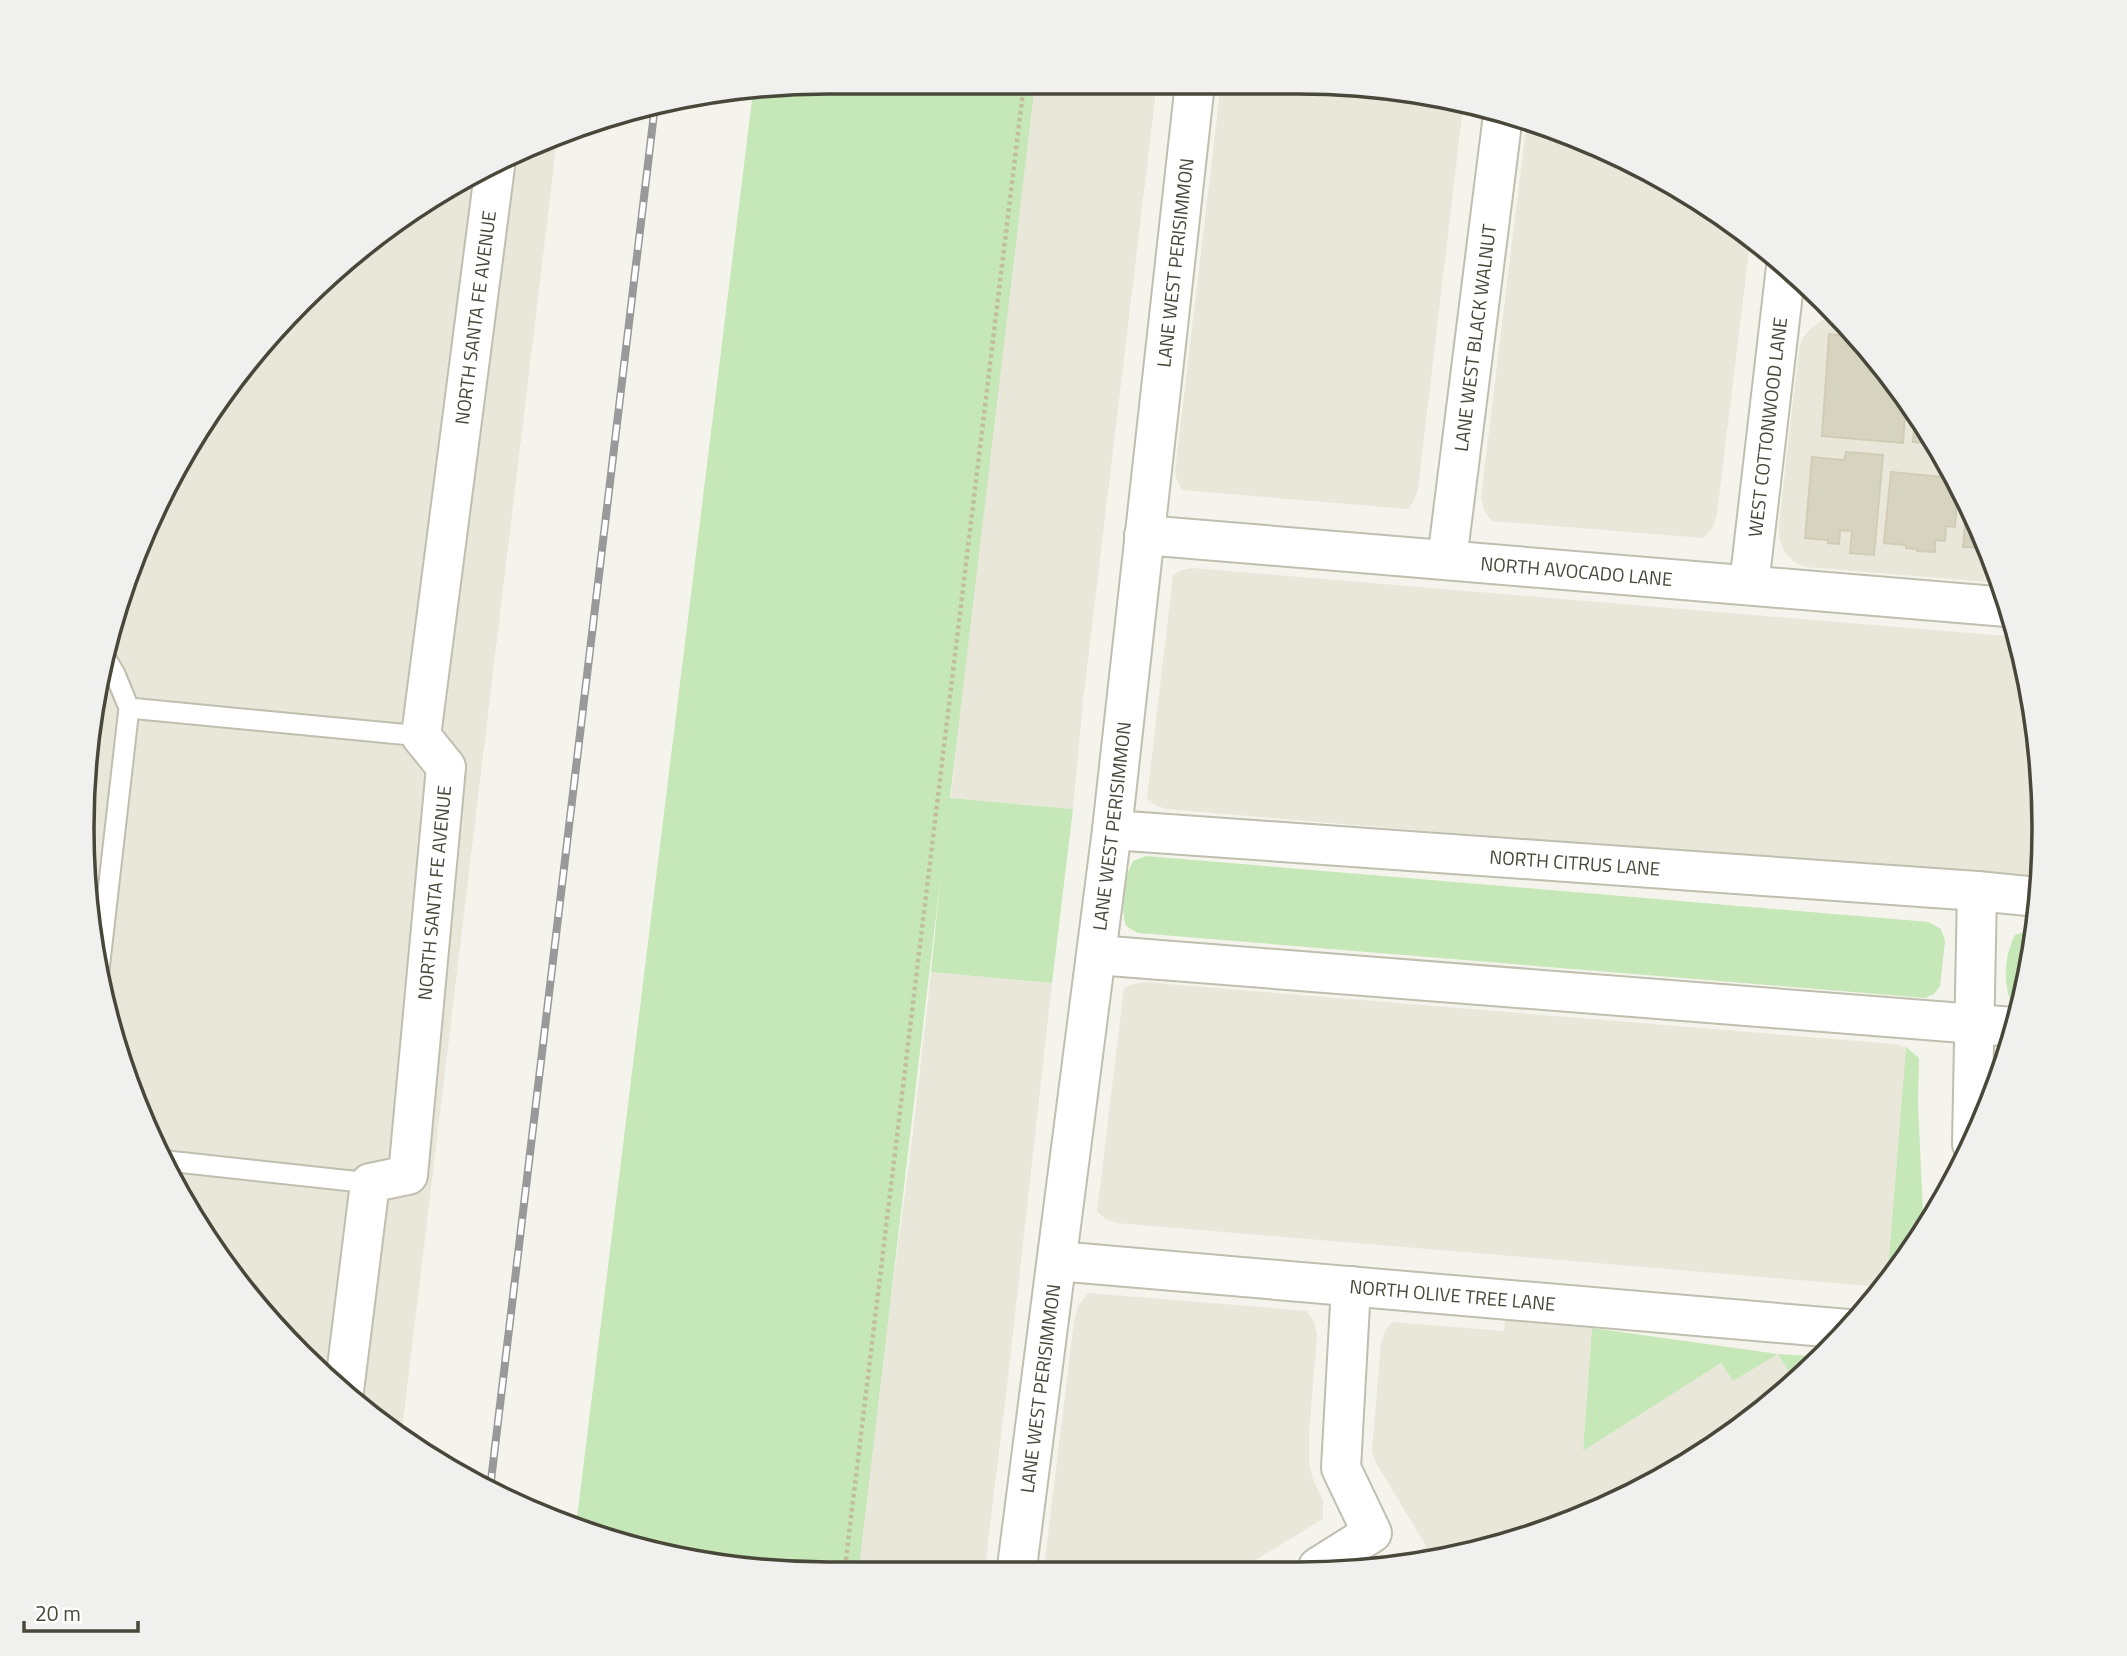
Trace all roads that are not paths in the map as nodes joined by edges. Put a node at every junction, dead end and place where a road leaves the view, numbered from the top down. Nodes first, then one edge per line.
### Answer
1 (1194, 94) edge
2 (1502, 123) edge
3 (494, 175) edge
4 (1791, 285) edge
5 (1144, 535) junction
6 (1447, 560) junction
7 (1749, 585) junction
8 (1998, 606) edge
9 (112, 669) edge
10 (129, 708) junction
11 (421, 736) junction
12 (1112, 830) junction
13 (1977, 891) junction
14 (2029, 896) edge
15 (103, 936) edge
16 (1097, 955) junction
17 (1975, 1024) junction
18 (2005, 1026) edge
19 (1973, 1118) edge
20 (175, 1162) edge
21 (370, 1183) junction
22 (1057, 1261) junction
23 (1351, 1286) junction
24 (1835, 1328) edge
25 (345, 1380) edge
26 (1328, 1561) edge
27 (1018, 1562) edge

1 - 5 street, LANE WEST PERISIMMON
2 - 6 street, LANE WEST BLACK WALNUT
3 - 11 street, NORTH SANTA FE AVENUE
4 - 7 street, WEST COTTONWOOD LANE
5 - 6 street, NORTH AVOCADO LANE
5 - 12 street, LANE WEST PERISIMMON
6 - 7 street, NORTH AVOCADO LANE
7 - 8 street, NORTH AVOCADO LANE
9 - 10 lane
10 - 11 lane
10 - 15 lane
11 - 21 street, NORTH SANTA FE AVENUE
12 - 13 street, NORTH CITRUS LANE
12 - 16 street, LANE WEST PERISIMMON
13 - 14 street, NORTH CITRUS LANE
13 - 17 street
16 - 17 street
16 - 22 street, LANE WEST PERISIMMON
17 - 18 street
17 - 19 street
20 - 21 lane
21 - 25 street
22 - 23 street, NORTH OLIVE TREE LANE
22 - 27 street, LANE WEST PERISIMMON
23 - 24 street, NORTH OLIVE TREE LANE
23 - 26 street

